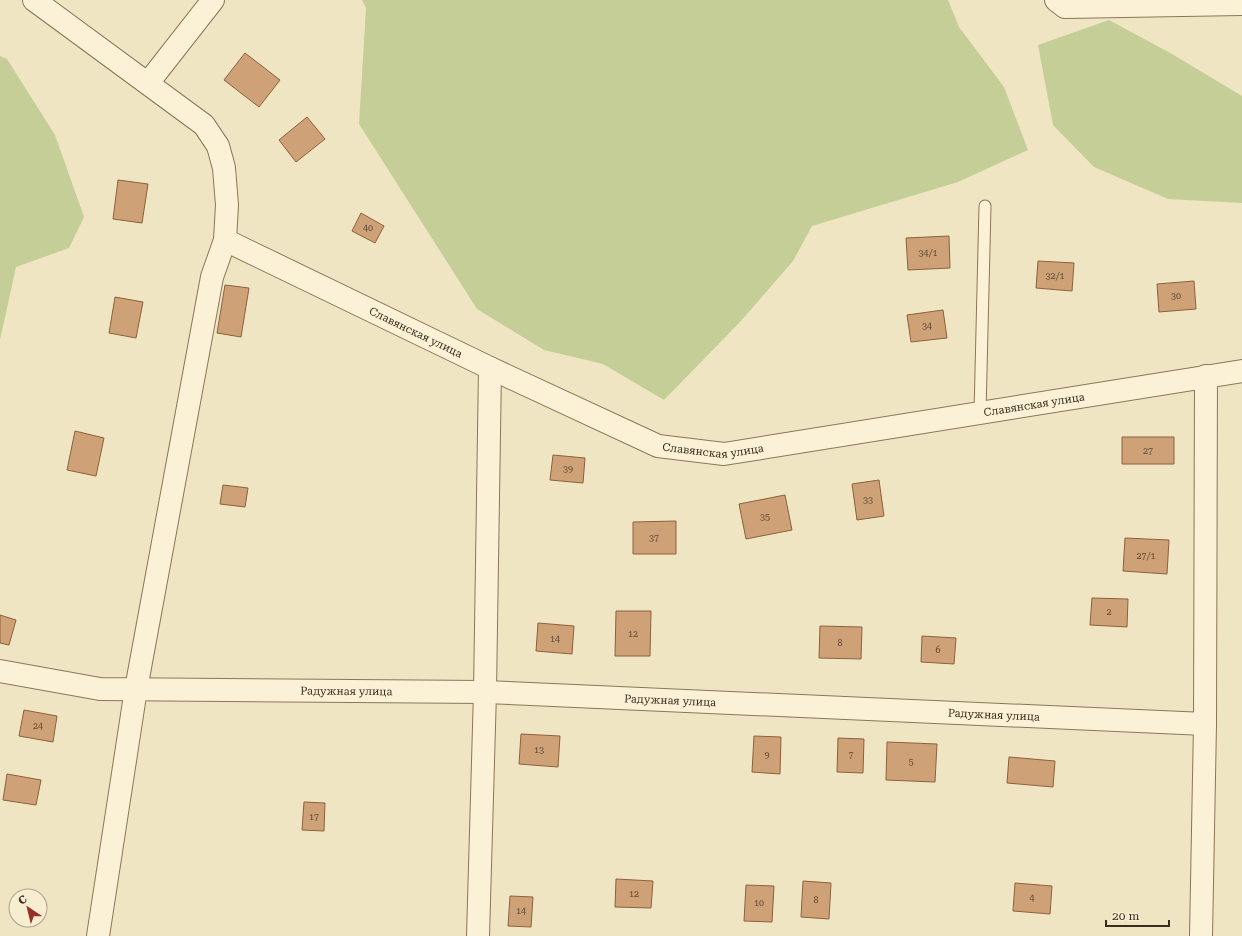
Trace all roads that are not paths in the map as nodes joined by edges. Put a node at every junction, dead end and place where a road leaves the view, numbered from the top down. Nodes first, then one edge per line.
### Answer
1 (34, 0) edge
2 (213, 0) edge
3 (1056, 0) edge
4 (1242, 4) edge
5 (148, 83) junction
6 (985, 206) dead end
7 (225, 240) junction
8 (490, 368) junction
9 (1242, 371) edge
10 (1206, 376) junction
11 (980, 413) junction
12 (0, 671) edge
13 (136, 688) junction
14 (485, 692) junction
15 (1205, 724) junction
16 (98, 936) edge
17 (478, 936) edge
18 (1201, 936) edge

1 - 5 street
2 - 5 street
3 - 4 street
5 - 7 street
6 - 11 lane
7 - 8 street, Славянская улица
7 - 13 street
8 - 11 street, Славянская улица
8 - 14 street
9 - 10 street, Славянская улица
10 - 11 street, Славянская улица
10 - 15 street
12 - 13 street, Радужная улица
13 - 14 street, Радужная улица
13 - 16 street
14 - 15 street, Радужная улица
14 - 17 street
15 - 18 street

